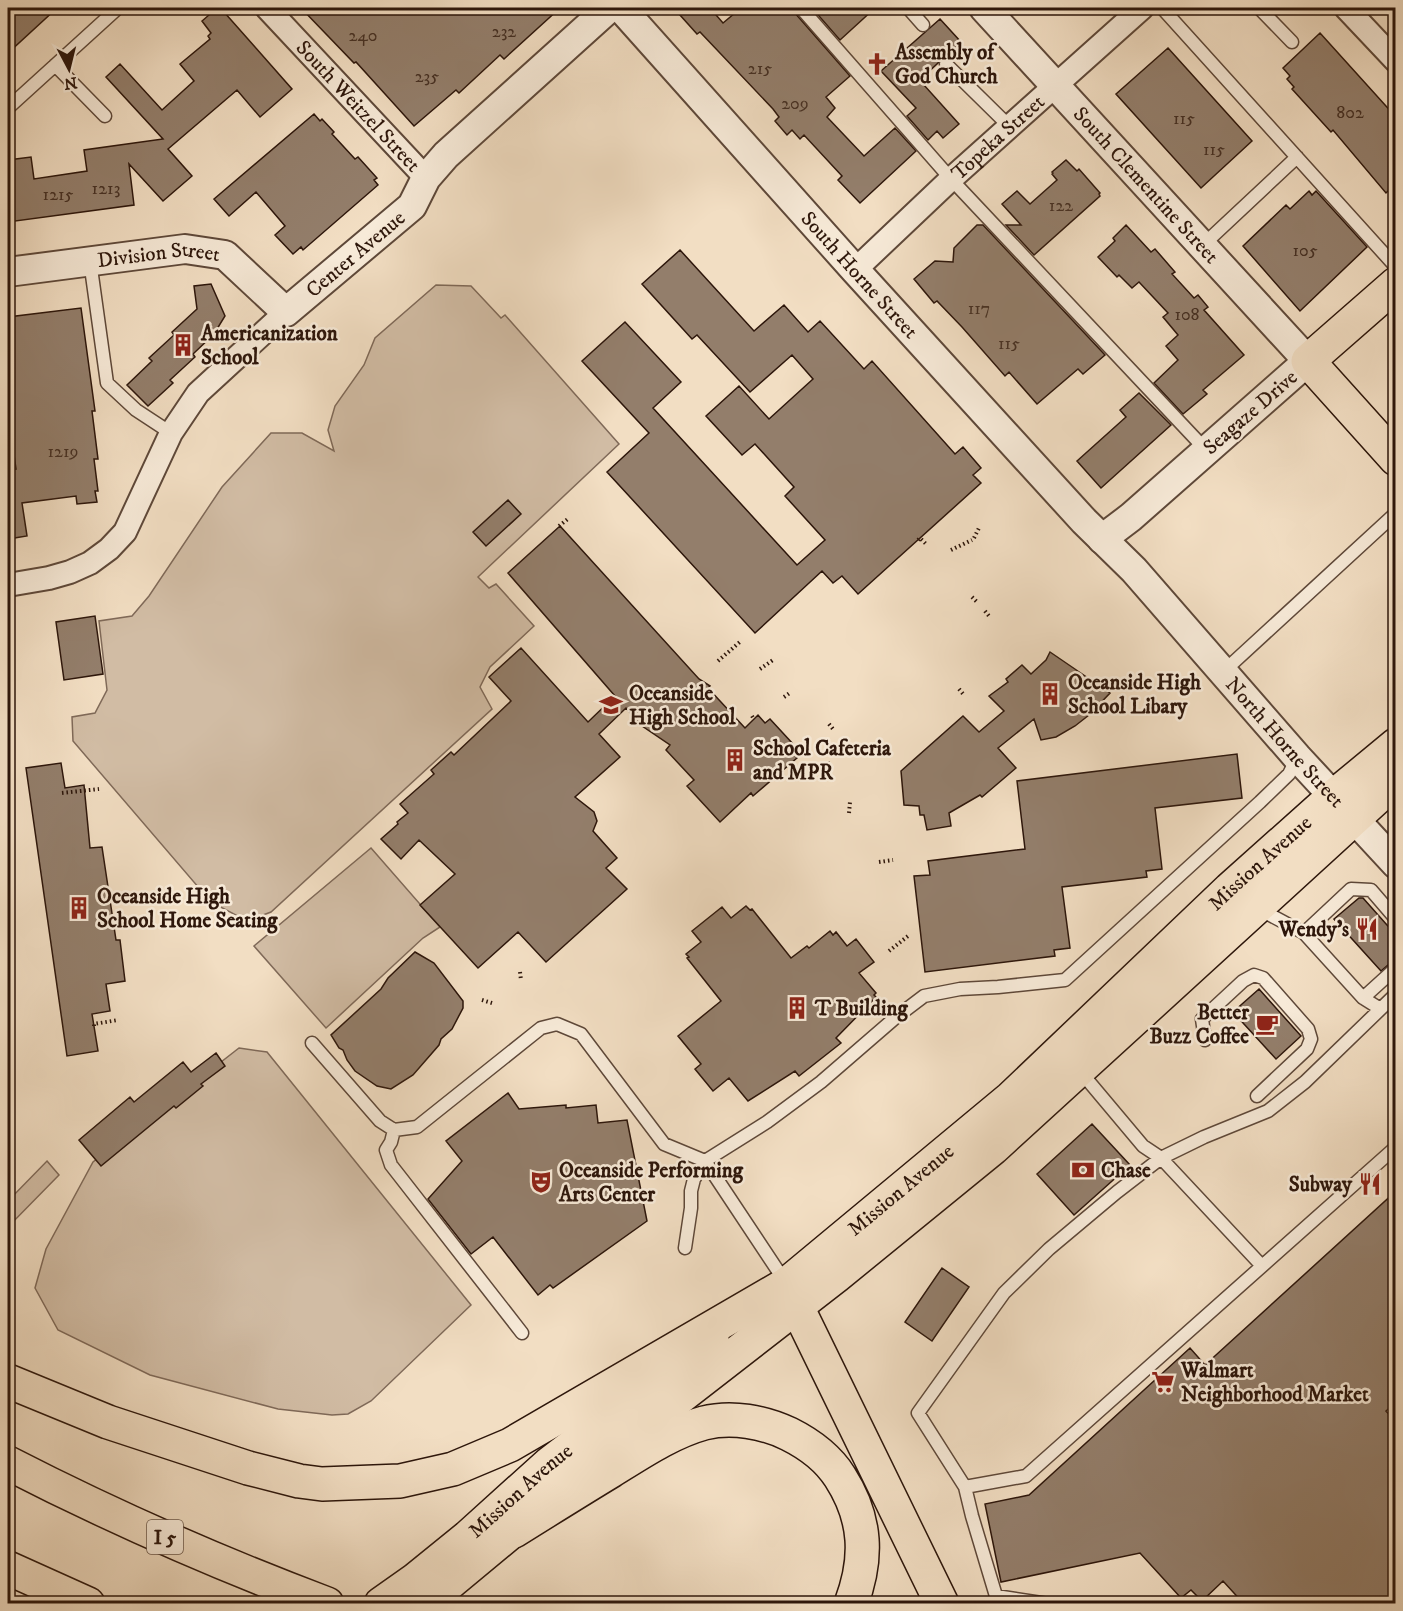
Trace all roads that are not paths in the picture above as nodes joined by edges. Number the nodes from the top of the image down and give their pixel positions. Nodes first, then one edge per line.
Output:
1 (118, 8) edge
2 (267, 8) edge
3 (609, 8) edge
4 (621, 8) edge
5 (801, 8) edge
6 (908, 8) edge
7 (984, 8) edge
8 (1142, 8) edge
9 (1162, 8) edge
10 (1259, 8) edge
11 (1346, 8) edge
12 (923, 25) dead end
13 (1292, 42) dead end
14 (1395, 61) edge
15 (946, 64) dead end
16 (55, 65) junction
17 (1055, 86) junction
18 (8, 108) edge
19 (105, 116) dead end
20 (1010, 127) junction
21 (1297, 157) junction
22 (426, 178) junction
23 (951, 179) junction
24 (1202, 246) junction
25 (90, 261) junction
26 (1395, 267) edge
27 (855, 270) junction
28 (8, 272) edge
29 (1395, 284) edge
30 (286, 312) junction
31 (1317, 372) junction
32 (171, 433) junction
33 (1206, 450) junction
34 (1395, 459) edge
35 (1395, 513) edge
36 (1102, 539) junction
37 (8, 585) edge
38 (1223, 672) junction
39 (1395, 745) edge
40 (1297, 757) junction
41 (1395, 780) edge
42 (1343, 807) junction
43 (1395, 864) edge
44 (1256, 908) junction
45 (1395, 919) edge
46 (1304, 933) junction
47 (1395, 968) edge
48 (1147, 970) junction
49 (1395, 994) edge
50 (1363, 998) junction
51 (1379, 1008) junction
52 (1205, 1040) dead end
53 (312, 1043) dead end
54 (1080, 1071) junction
55 (1257, 1096) dead end
56 (394, 1130) junction
57 (1395, 1147) edge
58 (1161, 1158) junction
59 (705, 1161) junction
60 (685, 1248) dead end
61 (1262, 1266) junction
62 (792, 1295) junction
63 (522, 1334) dead end
64 (8, 1381) edge
65 (8, 1463) edge
66 (965, 1487) junction
67 (514, 1531) junction
68 (8, 1568) edge
69 (427, 1591) edge
70 (88, 1604) edge
71 (327, 1604) edge
72 (381, 1604) edge
73 (851, 1604) edge
74 (942, 1604) edge
75 (1048, 1604) edge

1 - 16 lane
2 - 22 street, South Weitzel Street
3 - 22 street, Center Avenue
4 - 27 street, South Horne Street
5 - 23 lane
6 - 12 lane
7 - 17 street, South Clementine Street
8 - 17 street, Topeka Street
9 - 21 lane
10 - 13 lane
11 - 14 street
15 - 20 lane
16 - 18 lane
16 - 19 lane
17 - 20 street, Topeka Street
17 - 24 street, South Clementine Street
20 - 23 street, Topeka Street
21 - 24 lane
21 - 26 lane
22 - 30 street, Center Avenue
23 - 27 street, Topeka Street
23 - 33 lane
24 - 31 street, South Clementine Street
25 - 28 street, Division Street
25 - 30 street, Division Street
25 - 32 lane
27 - 36 street, South Horne Street
29 - 31 main road
30 - 32 street, Center Avenue
31 - 33 street, Seagaze Drive
31 - 34 main road
32 - 37 street, Center Avenue
33 - 36 street, Seagaze Drive
35 - 38 lane
36 - 38 street, North Horne Street
38 - 40 street, North Horne Street
39 - 42 main road, Mission Avenue
40 - 42 street, North Horne Street
40 - 59 lane
41 - 42 main road, Mission Avenue
42 - 43 street, North Horne Street
42 - 44 main road, Mission Avenue
42 - 48 main road, Mission Avenue
44 - 46 lane
44 - 54 main road, Mission Avenue
45 - 46 lane
46 - 50 lane
47 - 50 lane
48 - 54 main road
48 - 62 main road, Mission Avenue
49 - 51 lane
50 - 51 lane
51 - 58 lane
52 - 55 lane
53 - 56 lane
54 - 58 lane
54 - 62 main road, Mission Avenue
56 - 59 lane
56 - 63 lane
57 - 61 lane
58 - 61 lane
58 - 66 lane
59 - 60 lane
59 - 62 lane
61 - 66 lane
62 - 64 main road
62 - 67 main road, Mission Avenue
62 - 69 main road, Mission Avenue
62 - 74 main road
65 - 71 main road, I 5
66 - 75 lane
67 - 69 main road, Mission Avenue
67 - 73 main road
68 - 70 main road
69 - 72 main road, Mission Avenue

